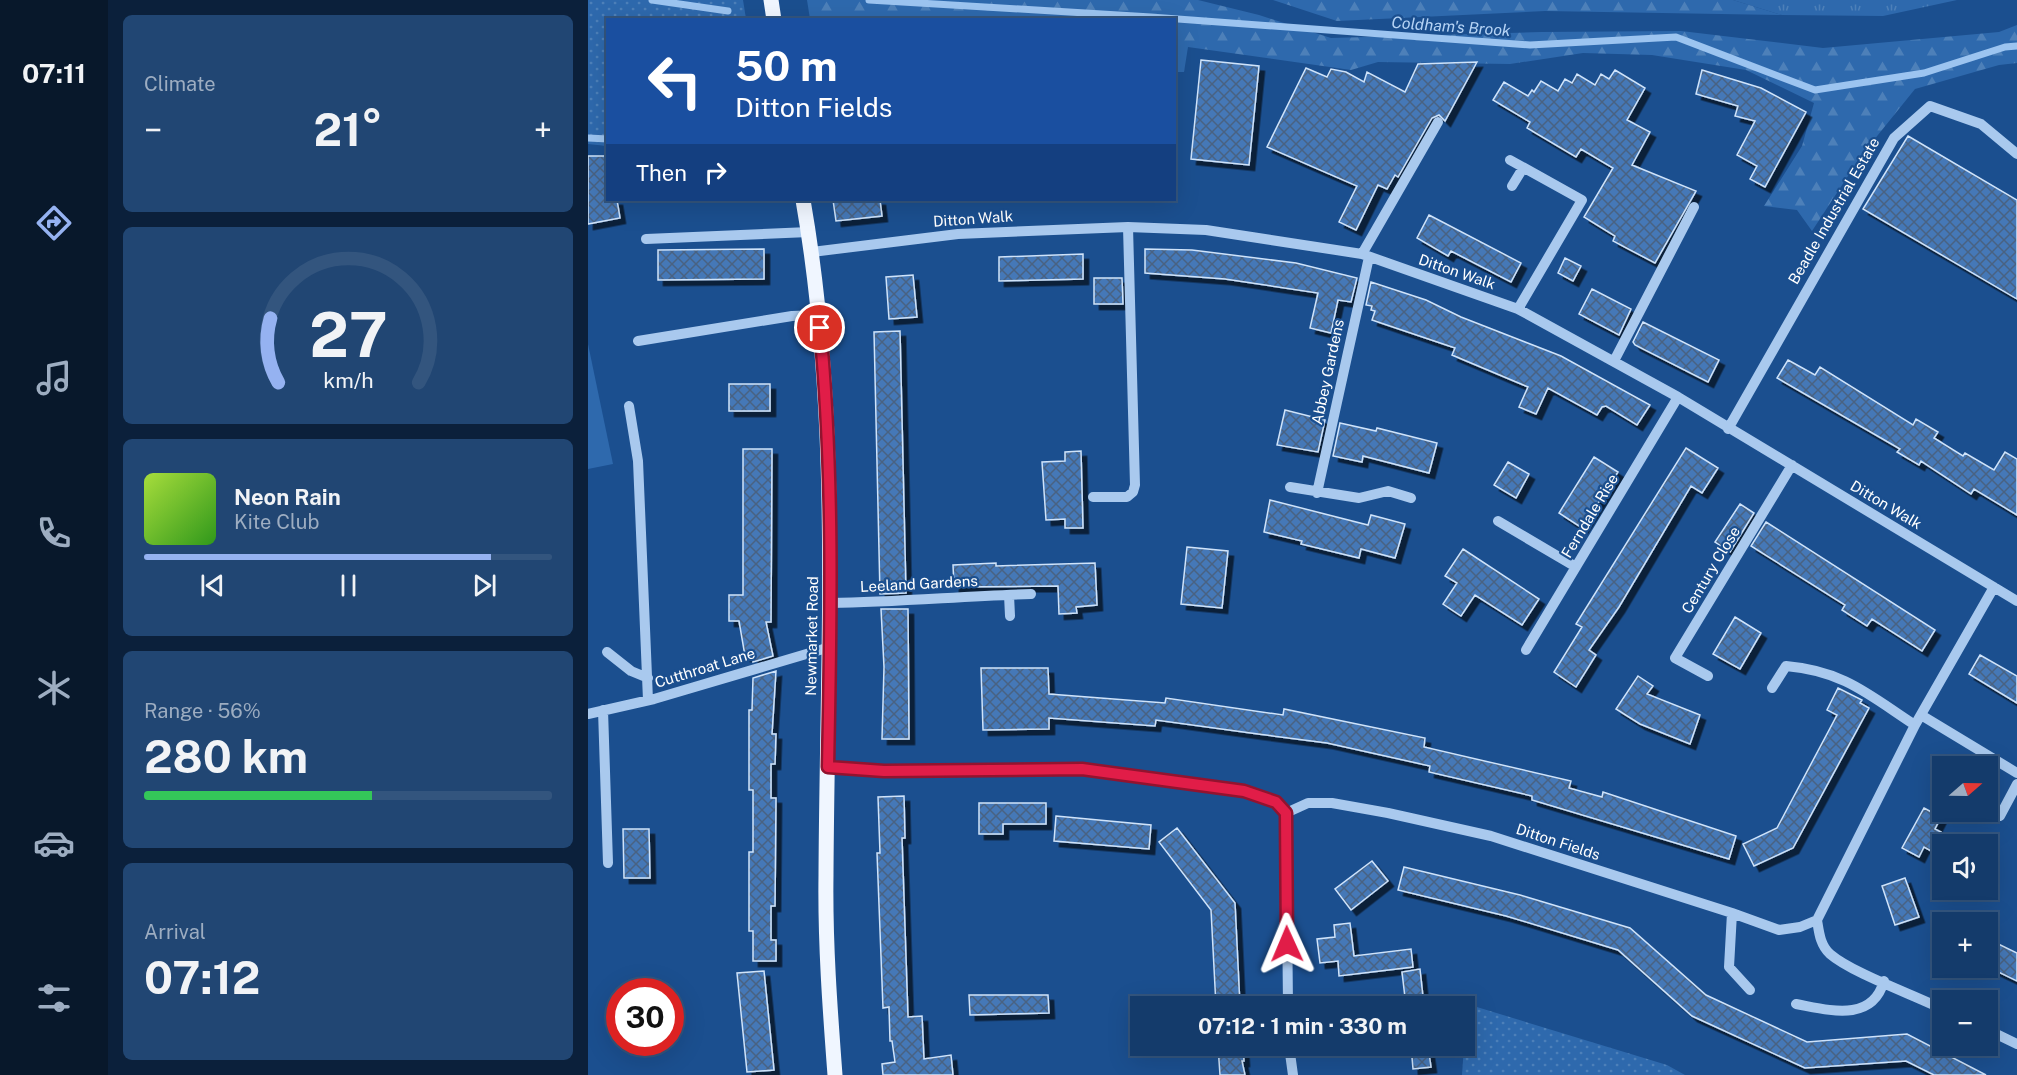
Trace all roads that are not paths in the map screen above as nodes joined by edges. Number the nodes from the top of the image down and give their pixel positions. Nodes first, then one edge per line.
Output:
1 (771, 0) edge
2 (774, 18) edge
3 (1438, 122) dead end
4 (2017, 154) edge
5 (1510, 160) dead end
6 (1523, 168) junction
7 (1512, 186) dead end
8 (803, 201) edge
9 (1694, 207) dead end
10 (1128, 227) junction
11 (809, 232) junction
12 (646, 239) dead end
13 (812, 252) junction
14 (1365, 255) junction
15 (1518, 309) junction
16 (819, 315) junction
17 (638, 341) dead end
18 (1614, 361) junction
19 (1678, 397) junction
20 (629, 406) dead end
21 (1728, 429) junction
22 (1792, 465) junction
23 (1290, 487) dead end
24 (1317, 494) junction
25 (1093, 497) dead end
26 (1411, 498) dead end
27 (1497, 520) dead end
28 (1576, 567) junction
29 (1994, 588) junction
30 (1031, 594) dead end
31 (1009, 595) junction
32 (2017, 601) edge
33 (831, 603) junction
34 (1010, 616) dead end
35 (830, 646) junction
36 (1526, 650) dead end
37 (607, 651) dead end
38 (1708, 676) dead end
39 (648, 678) junction
40 (1772, 688) dead end
41 (648, 700) junction
42 (603, 710) junction
43 (588, 714) edge
44 (1921, 715) junction
45 (1915, 726) junction
46 (828, 767) junction
47 (2017, 773) edge
48 (2017, 784) edge
49 (1286, 813) junction
50 (2000, 816) dead end
51 (608, 863) dead end
52 (1732, 913) junction
53 (1817, 920) junction
54 (1884, 981) junction
55 (1750, 990) dead end
56 (1288, 996) edge
57 (1796, 1004) dead end
58 (1932, 1004) edge
59 (1998, 1035) edge
60 (2017, 1044) edge
61 (1290, 1056) edge
62 (835, 1075) edge
63 (1293, 1075) edge

1 - 2 main road
3 - 14 street, Abbey Gardens
4 - 21 street, Beadle Industrial Estate
5 - 6 street
6 - 7 street
6 - 15 street
8 - 11 main road, Newmarket Road
9 - 18 street
10 - 13 street, Ditton Walk
10 - 14 street, Ditton Walk
10 - 25 street
11 - 12 street
11 - 13 main road, Newmarket Road
13 - 16 main road, Newmarket Road
14 - 15 street, Ditton Walk
14 - 24 street, Abbey Gardens
15 - 18 street, Ditton Walk
16 - 17 street
16 - 33 main road, Newmarket Road
18 - 19 street, Ditton Walk
19 - 21 street, Ditton Walk
19 - 28 street, Ferndale Rise
20 - 39 street
21 - 22 street, Ditton Walk
22 - 29 street, Ditton Walk
22 - 38 street, Century Close
23 - 24 street
24 - 26 street
27 - 28 street
28 - 36 street, Ferndale Rise
29 - 32 street, Ditton Walk
29 - 44 street
30 - 31 street, Leeland Gardens
31 - 33 street, Leeland Gardens
31 - 34 street
33 - 35 main road, Newmarket Road
35 - 41 street, Cutthroat Lane
35 - 46 main road, Newmarket Road
37 - 39 street
39 - 41 street
40 - 45 street
41 - 42 street, Cutthroat Lane
42 - 43 street, Cutthroat Lane
42 - 51 street
44 - 45 street
44 - 47 street
45 - 53 street
46 - 49 street
46 - 62 main road, Newmarket Road
48 - 50 street
49 - 52 street, Ditton Fields
49 - 56 street
52 - 53 street, Ditton Fields
52 - 55 street
53 - 54 street
54 - 57 street
54 - 58 street
59 - 60 street
61 - 63 street

